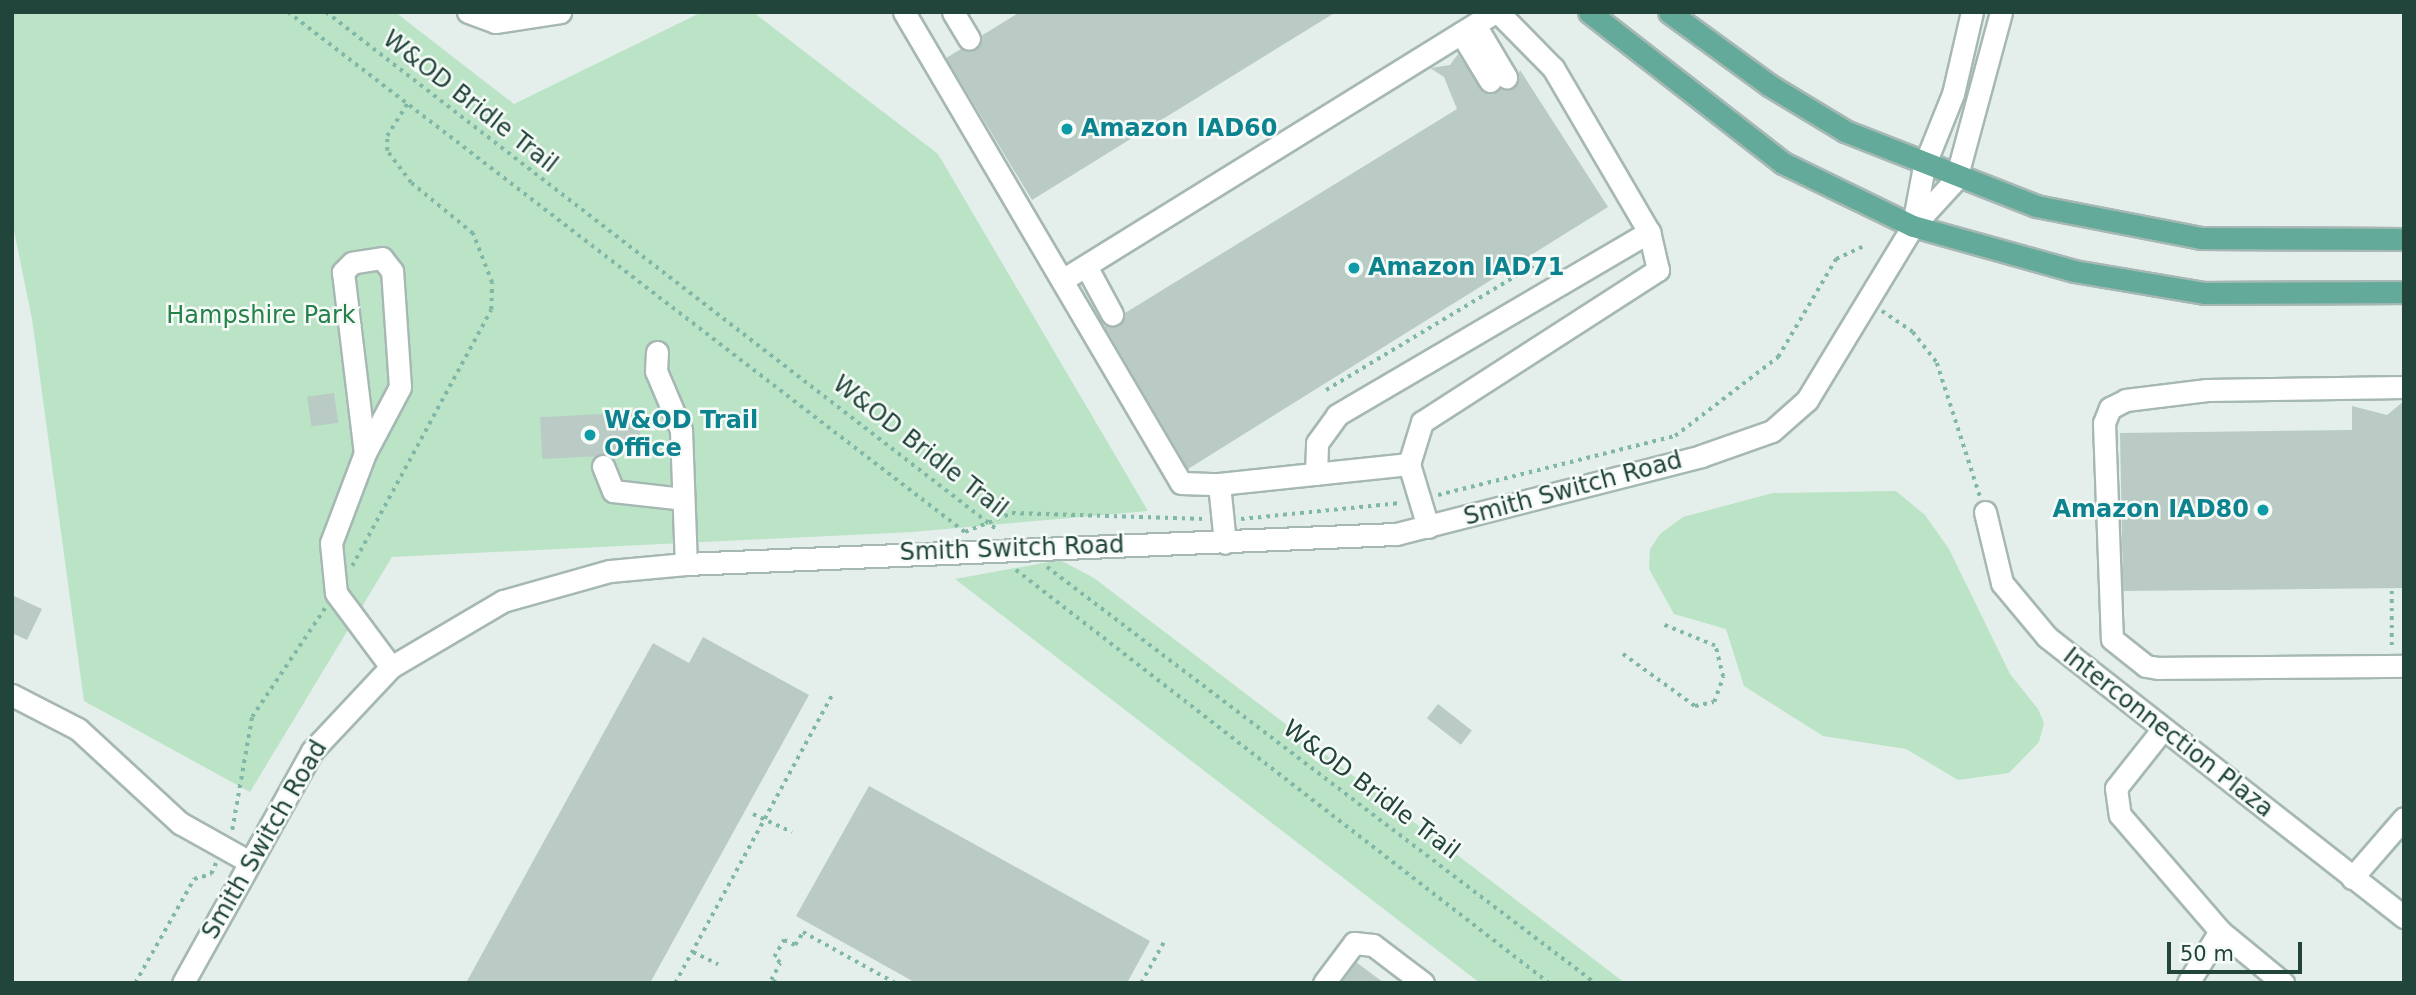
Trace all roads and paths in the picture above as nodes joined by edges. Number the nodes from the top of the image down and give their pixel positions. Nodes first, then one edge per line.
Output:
1 (288, 12) edge
2 (326, 12) edge
3 (468, 12) edge
4 (560, 12) edge
5 (904, 12) edge
6 (953, 12) edge
7 (1497, 12) edge
8 (1589, 12) edge
9 (1669, 12) edge
10 (1972, 12) edge
11 (2001, 12) edge
12 (1468, 29) junction
13 (969, 39) dead end
14 (1498, 79) dead end
15 (1924, 166) junction
16 (1956, 179) junction
17 (1913, 226) junction
18 (1649, 232) junction
19 (2404, 239) edge
20 (1862, 247) dead end
21 (1542, 260) dead end
22 (1086, 266) junction
23 (1064, 279) junction
24 (2404, 292) edge
25 (1868, 303) junction
26 (1112, 314) dead end
27 (657, 352) dead end
28 (2404, 387) edge
29 (1326, 390) dead end
30 (365, 453) junction
31 (1409, 464) junction
32 (603, 466) dead end
33 (1316, 474) junction
34 (1219, 484) junction
35 (683, 499) junction
36 (1417, 500) junction
37 (1985, 512) joint
38 (1223, 520) junction
39 (988, 523) junction
40 (1428, 527) junction
41 (965, 531) junction
42 (1225, 542) junction
43 (1021, 547) junction
44 (986, 548) junction
45 (685, 564) junction
46 (1661, 624) dead end
47 (1623, 654) dead end
48 (2404, 666) edge
49 (391, 667) junction
50 (833, 693) dead end
51 (12, 695) edge
52 (2162, 730) junction
53 (753, 814) dead end
54 (2404, 818) edge
55 (765, 819) junction
56 (792, 832) dead end
57 (248, 861) junction
58 (2352, 878) junction
59 (2404, 917) edge
60 (2220, 931) junction
61 (1165, 940) dead end
62 (692, 952) junction
63 (718, 964) dead end
64 (183, 983) edge
65 (675, 983) edge
66 (776, 983) edge
67 (895, 983) edge
68 (1142, 983) edge
69 (1324, 983) edge
70 (1423, 983) edge
71 (1549, 983) edge
72 (1595, 983) edge
73 (2188, 983) edge
74 (2283, 983) edge

1 - 41 path
2 - 39 path, W&OD Bridle Trail
3 - 4 street
5 - 23 street
6 - 13 street
7 - 12 street
7 - 18 street
8 - 17 main road
9 - 15 main road
10 - 15 street, Smith Switch Road
11 - 16 street
12 - 14 street
12 - 22 street
15 - 16 main road
15 - 17 street, Smith Switch Road
16 - 17 street, Smith Switch Road
16 - 19 main road
17 - 24 main road
17 - 25 street, Smith Switch Road
18 - 31 street
18 - 33 street
20 - 36 path
21 - 29 path
22 - 23 street
22 - 26 street
23 - 34 street
25 - 37 path
25 - 40 street, Smith Switch Road
27 - 35 street
28 - 48 street
30 - 30 street
30 - 49 street
31 - 33 street
31 - 36 street
32 - 35 street
33 - 34 street
34 - 38 street
35 - 45 street
36 - 38 path
36 - 40 street
37 - 52 street, Interconnection Plaza
38 - 39 path
38 - 42 street
39 - 41 path
39 - 43 path, W&OD Bridle Trail
40 - 42 street, Smith Switch Road
41 - 44 path
42 - 43 street, Smith Switch Road
43 - 44 street, Smith Switch Road
43 - 72 path, W&OD Bridle Trail
44 - 45 street, Smith Switch Road
44 - 71 path
45 - 49 street, Smith Switch Road
46 - 47 path
49 - 57 street, Smith Switch Road
50 - 55 path
51 - 57 street
52 - 58 street, Interconnection Plaza
52 - 60 street
53 - 55 path
54 - 58 street
55 - 56 path
55 - 62 path
57 - 64 street, Smith Switch Road
58 - 59 street, Interconnection Plaza
60 - 73 street
60 - 74 street
61 - 68 path
62 - 63 path
62 - 65 path
66 - 67 path
69 - 70 street

